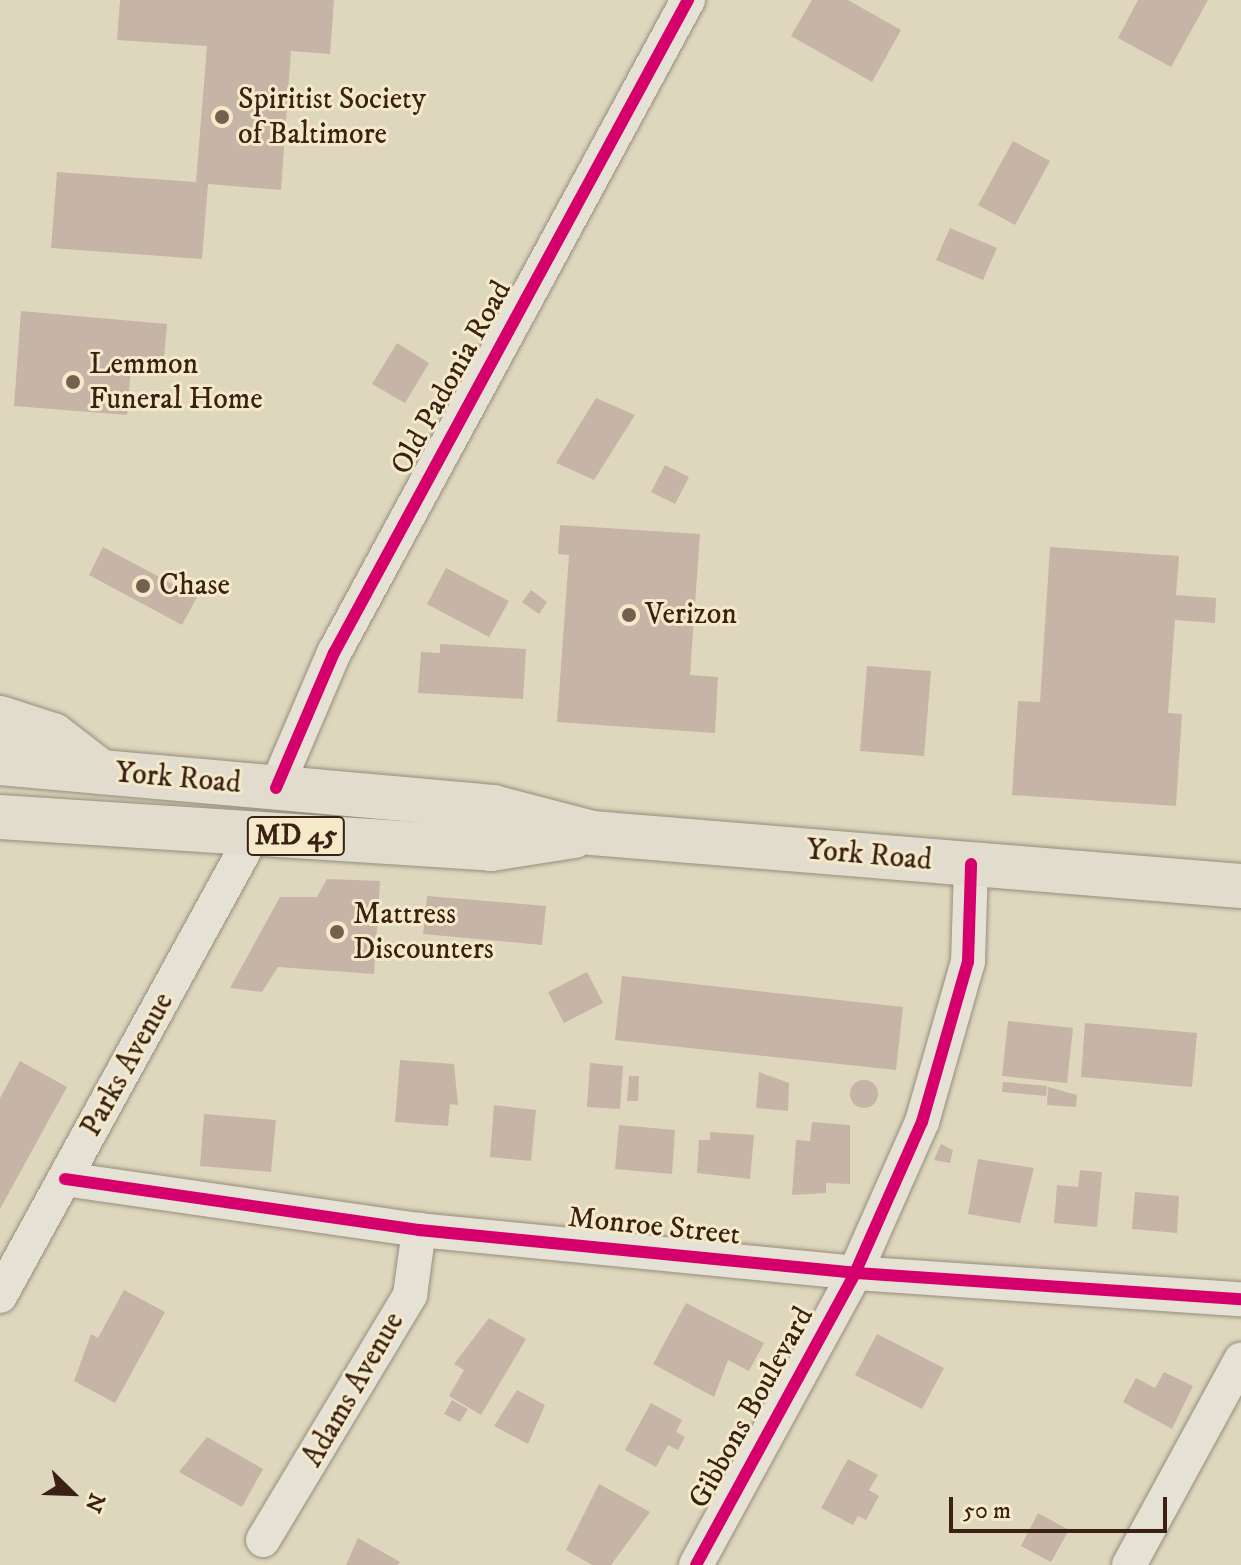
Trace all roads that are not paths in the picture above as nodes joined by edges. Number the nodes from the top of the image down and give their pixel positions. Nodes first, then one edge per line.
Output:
1 (688, 0) edge
2 (0, 718) edge
3 (0, 763) edge
4 (101, 772) junction
5 (276, 788) junction
6 (12, 822) edge
7 (254, 833) junction
8 (592, 833) junction
9 (971, 864) junction
10 (1241, 886) edge
11 (65, 1179) junction
12 (419, 1230) junction
13 (855, 1273) junction
14 (0, 1296) edge
15 (1241, 1299) edge
16 (1241, 1360) edge
17 (263, 1540) dead end
18 (696, 1565) edge
19 (1129, 1565) edge

1 - 5 street, Old Padonia Road
2 - 4 main road
3 - 4 main road, York Road / MD 45
4 - 5 main road, York Road / MD 45
5 - 8 main road, York Road / MD 45
6 - 7 main road, York Road / MD 45
7 - 8 main road, York Road / MD 45
7 - 11 street, Parks Avenue
8 - 9 main road, York Road / MD 45
9 - 10 main road, York Road / MD 45
9 - 13 street, Gibbons Boulevard
11 - 12 street, Monroe Street
11 - 14 street, Parks Avenue
12 - 13 street, Monroe Street
12 - 17 street, Adams Avenue
13 - 15 street, Monroe Street
13 - 18 street, Gibbons Boulevard
16 - 19 street

